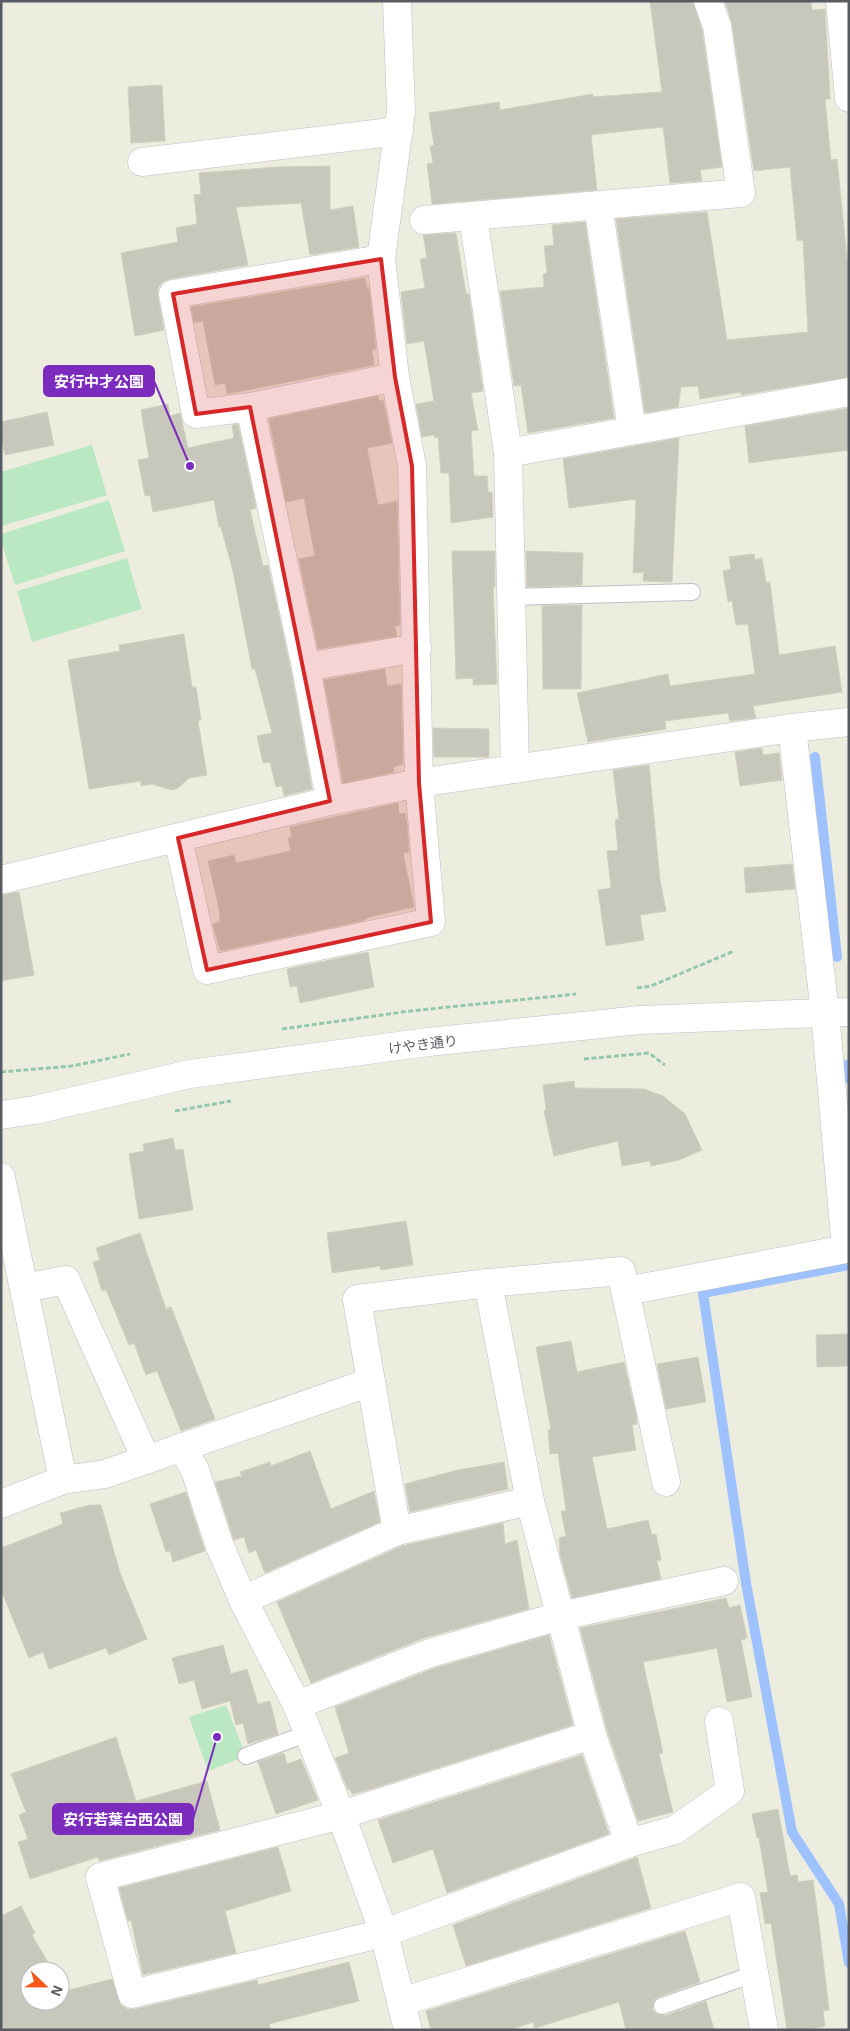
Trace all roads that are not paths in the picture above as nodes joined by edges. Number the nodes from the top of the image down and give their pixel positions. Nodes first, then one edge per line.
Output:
1 (397, 1) edge
2 (708, 1) edge
3 (840, 1) edge
4 (846, 36) edge
5 (849, 98) edge
6 (399, 131) junction
7 (142, 162) dead end
8 (598, 205) junction
9 (474, 216) junction
10 (424, 220) dead end
11 (381, 259) junction
12 (394, 377) junction
13 (849, 392) edge
14 (250, 407) junction
15 (632, 430) junction
16 (508, 453) junction
17 (692, 592) dead end
18 (510, 597) junction
19 (417, 648) junction
20 (306, 667) junction
21 (849, 722) edge
22 (792, 728) junction
23 (516, 770) junction
24 (419, 782) junction
25 (330, 801) junction
26 (178, 838) junction
27 (1, 880) edge
28 (837, 1012) edge
29 (1, 1115) edge
30 (1, 1177) edge
31 (488, 1283) junction
32 (24, 1288) junction
33 (626, 1291) junction
34 (371, 1382) junction
35 (182, 1447) junction
36 (146, 1459) junction
37 (63, 1480) junction
38 (666, 1482) dead end
39 (530, 1501) junction
40 (1, 1504) edge
41 (397, 1531) junction
42 (724, 1581) dead end
43 (243, 1600) junction
44 (560, 1616) junction
45 (297, 1705) junction
46 (719, 1721) dead end
47 (309, 1733) junction
48 (592, 1735) junction
49 (246, 1756) dead end
50 (342, 1815) junction
51 (629, 1843) junction
52 (384, 1934) junction
53 (754, 1974) junction
54 (401, 2002) junction
55 (662, 2006) dead end
56 (408, 2030) edge
57 (764, 2030) edge

1 - 6 street
2 - 8 street
3 - 4 street
4 - 5 street
6 - 7 street
6 - 11 street
8 - 9 street
8 - 15 street
9 - 10 street
9 - 16 street
11 - 12 street
11 - 14 street
12 - 14 street
12 - 19 street
13 - 15 street
14 - 20 street
15 - 16 street
16 - 18 street
17 - 18 lane
18 - 23 street
19 - 20 street
19 - 24 street
20 - 25 street
21 - 22 street
22 - 23 street
22 - 28 street
23 - 24 street
24 - 25 street
24 - 26 street
25 - 26 street
26 - 27 street
28 - 29 street, けやき通り
28 - 33 street
30 - 32 street
31 - 33 street
31 - 34 street
31 - 39 street
32 - 36 street
32 - 37 street
33 - 38 street
34 - 35 street
34 - 41 street
35 - 36 street
35 - 43 street
36 - 37 street
37 - 40 street
39 - 41 street
39 - 44 street
41 - 43 street
42 - 44 street
43 - 45 street
44 - 45 street
44 - 48 street
45 - 47 street
46 - 51 street
47 - 49 lane
47 - 50 street
48 - 50 street
48 - 51 street
50 - 52 street
50 - 52 street
51 - 52 street
52 - 54 street
53 - 54 street
53 - 55 lane
53 - 57 street
54 - 56 street

